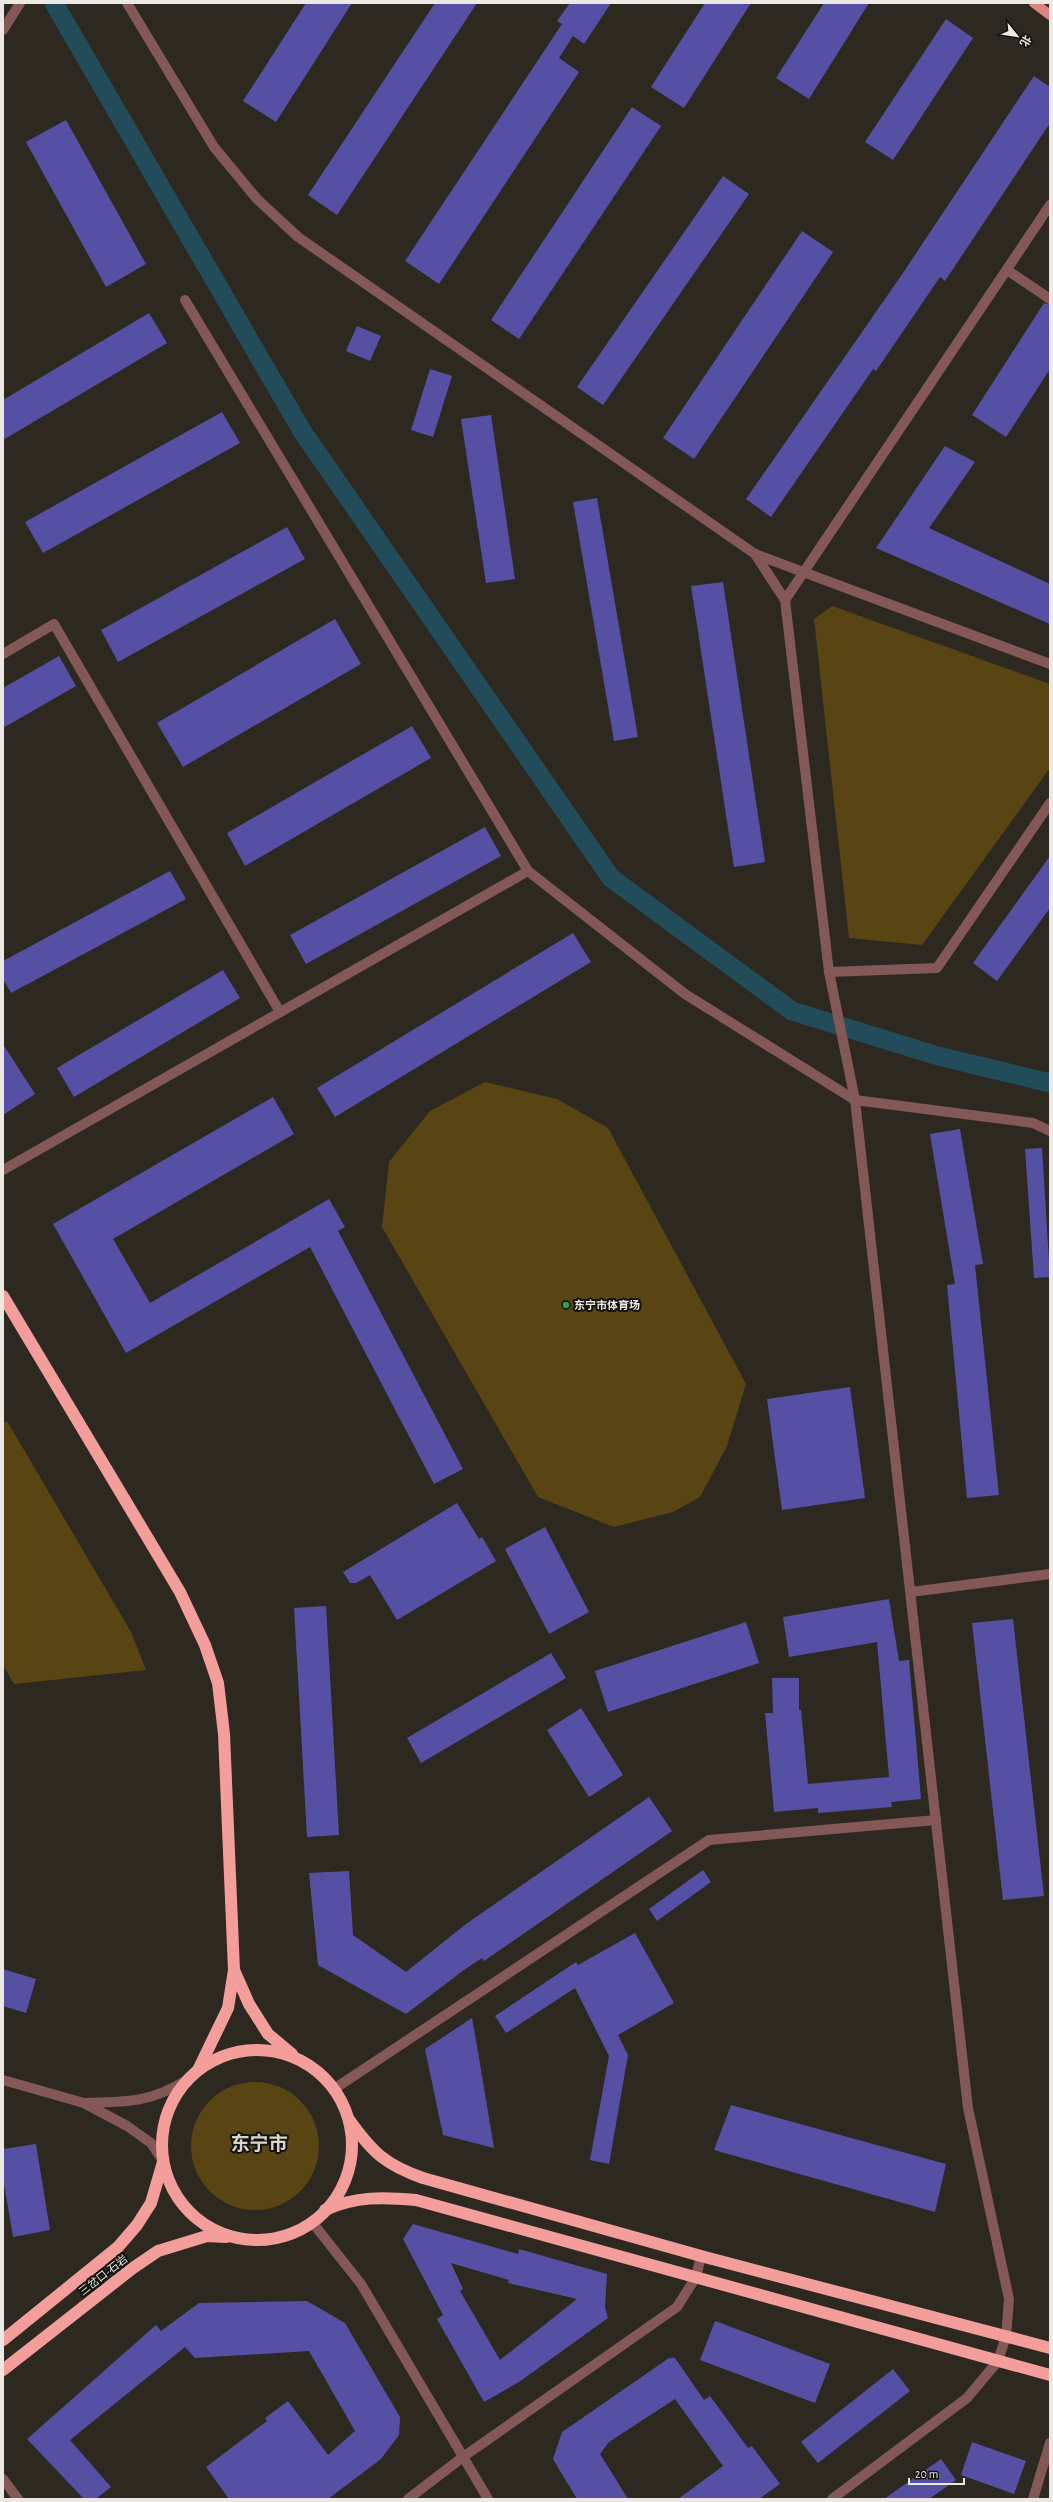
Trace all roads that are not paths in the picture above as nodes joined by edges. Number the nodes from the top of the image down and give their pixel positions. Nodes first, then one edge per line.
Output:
1 (20, 3) edge
2 (127, 3) edge
3 (1034, 3) edge
4 (1050, 15) edge
5 (3, 30) edge
6 (1050, 205) edge
7 (1007, 270) junction
8 (1050, 299) edge
9 (185, 300) dead end
10 (755, 554) junction
11 (804, 573) junction
12 (785, 600) junction
13 (3, 654) edge
14 (1050, 664) edge
15 (1050, 803) edge
16 (528, 871) junction
17 (830, 976) junction
18 (280, 1012) junction
19 (855, 1100) junction
20 (1050, 1131) edge
21 (3, 1170) edge
22 (3, 1296) edge
23 (1050, 1574) edge
24 (911, 1592) junction
25 (936, 1820) junction
26 (234, 1970) junction
27 (295, 2056) junction
28 (197, 2073) junction
29 (3, 2080) edge
30 (187, 2080) junction
31 (334, 2089) junction
32 (84, 2103) junction
33 (350, 2122) junction
34 (163, 2161) junction
35 (325, 2210) junction
36 (312, 2222) junction
37 (234, 2237) junction
38 (701, 2256) junction
39 (696, 2277) junction
40 (1006, 2336) junction
41 (3, 2340) edge
42 (1050, 2348) edge
43 (998, 2361) junction
44 (3, 2370) edge
45 (1050, 2375) edge
46 (1050, 2443) edge
47 (463, 2457) junction
48 (3, 2478) edge
49 (18, 2499) edge
50 (408, 2499) edge
51 (488, 2499) edge
52 (832, 2499) edge
53 (1033, 2499) edge

1 - 5 street
2 - 10 street
3 - 4 main road
6 - 7 street
7 - 8 street
7 - 11 street
9 - 16 street
10 - 11 street
10 - 12 street
11 - 12 street
11 - 14 street
12 - 17 street
13 - 18 street
15 - 17 street
16 - 18 street
16 - 19 street
17 - 19 street
18 - 21 street
19 - 20 street
19 - 24 street
22 - 26 highway
23 - 24 street
24 - 25 street
25 - 31 street
25 - 40 street
26 - 27 highway
26 - 28 highway
27 - 28 highway
27 - 31 highway
28 - 30 highway
29 - 32 street
30 - 32 street
30 - 34 highway
31 - 33 highway
32 - 34 street
33 - 35 highway
33 - 38 highway
34 - 37 highway
34 - 41 highway, 三岔口-石岩
35 - 36 highway, 三岔口-石岩
35 - 39 highway
36 - 37 highway, 三岔口-石岩
36 - 47 street
37 - 44 highway, 三岔口-石岩
38 - 39 street
38 - 40 highway
39 - 43 highway
39 - 47 street
40 - 42 highway
40 - 43 street
43 - 45 highway
43 - 52 street
46 - 53 street
47 - 50 street
47 - 51 street
48 - 49 street

